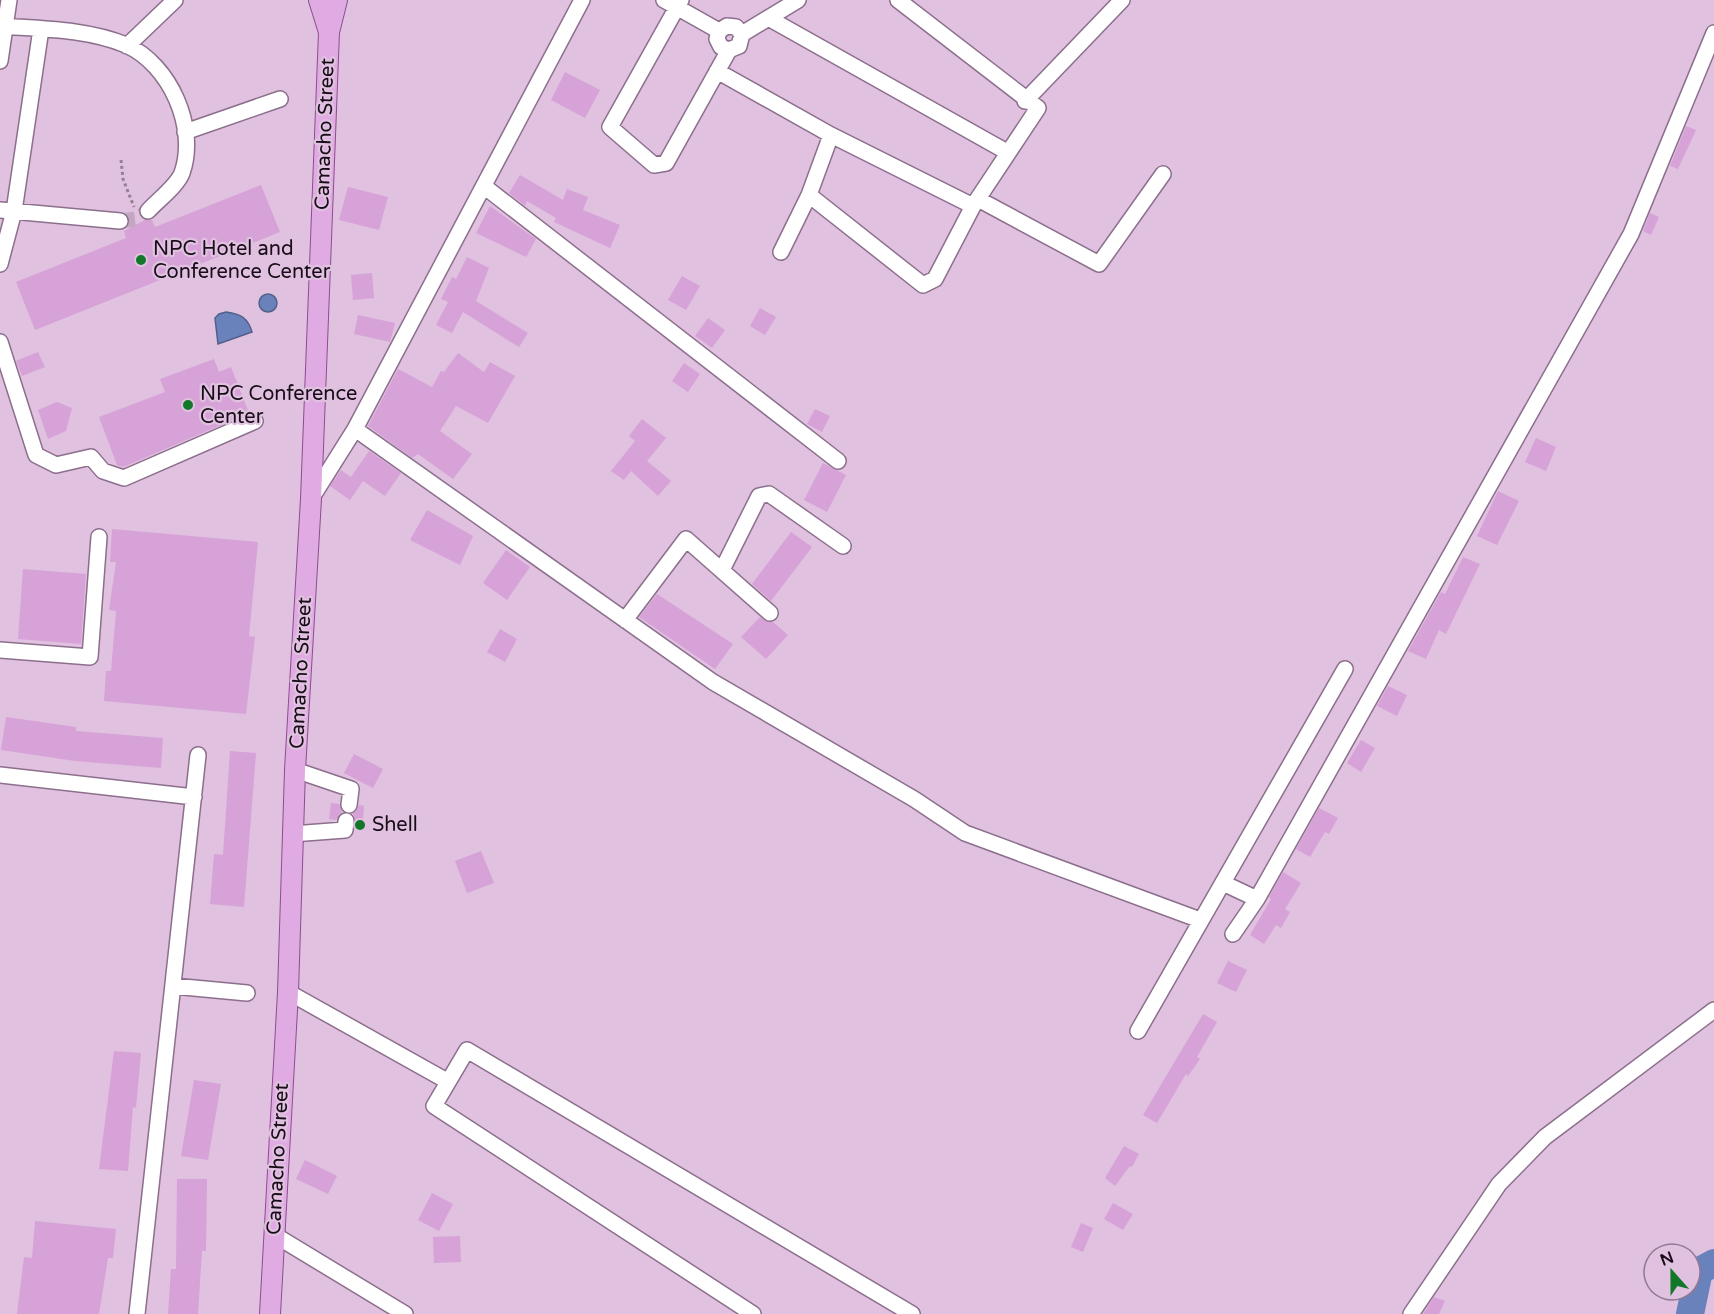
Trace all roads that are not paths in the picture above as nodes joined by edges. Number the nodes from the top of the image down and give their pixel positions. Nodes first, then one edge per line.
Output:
1 (9, 0) edge
2 (175, 0) edge
3 (319, 0) edge
4 (337, 0) edge
5 (582, 0) edge
6 (798, 0) edge
7 (898, 0) edge
8 (1122, 0) edge
9 (674, 2) edge
10 (770, 19) junction
11 (2, 26) edge
12 (41, 29) junction
13 (719, 31) junction
14 (330, 32) junction
15 (1714, 33) edge
16 (742, 34) junction
17 (127, 46) junction
18 (729, 50) junction
19 (0, 61) edge
20 (717, 71) junction
21 (280, 99) dead end
22 (1025, 101) junction
23 (184, 132) junction
24 (831, 135) junction
25 (1007, 152) junction
26 (1163, 174) dead end
27 (485, 187) junction
28 (809, 195) junction
29 (976, 203) junction
30 (141, 209) tunnel mouth
31 (7, 211) edge
32 (120, 220) tunnel mouth
33 (781, 252) dead end
34 (0, 264) edge
35 (0, 342) edge
36 (255, 422) dead end
37 (355, 429) junction
38 (838, 460) dead end
39 (311, 499) junction
40 (99, 537) dead end
41 (843, 546) dead end
42 (722, 570) junction
43 (770, 612) dead end
44 (625, 620) junction
45 (0, 650) edge
46 (1345, 669) dead end
47 (198, 755) dead end
48 (295, 770) junction
49 (0, 775) edge
50 (194, 797) junction
51 (349, 805) dead end
52 (346, 821) dead end
53 (292, 834) junction
54 (1223, 883) junction
55 (1257, 899) junction
56 (1200, 920) junction
57 (1233, 934) dead end
58 (173, 986) junction
59 (288, 992) junction
60 (247, 993) dead end
61 (1714, 1010) edge
62 (1138, 1031) dead end
63 (447, 1081) junction
64 (273, 1234) junction
65 (136, 1314) edge
66 (270, 1314) edge
67 (405, 1314) edge
68 (753, 1314) edge
69 (912, 1314) edge
70 (1411, 1314) edge

1 - 11 street
2 - 17 street
3 - 14 main road, Camacho Street
4 - 14 main road, Camacho Street
5 - 27 street
6 - 10 street
7 - 22 street
8 - 22 street
9 - 13 street
9 - 20 street
10 - 16 street
10 - 25 street
11 - 12 street
11 - 19 street
12 - 17 street
12 - 31 street
13 - 16 street
13 - 18 street
14 - 39 main road, Camacho Street
15 - 55 street
16 - 18 street
17 - 23 street
18 - 20 street
20 - 24 street
21 - 23 street
22 - 25 street
23 - 30 street
24 - 28 street
24 - 29 street
25 - 29 street
26 - 29 street
27 - 37 street
27 - 38 street
28 - 29 street
28 - 33 street
31 - 32 street
31 - 34 street
35 - 36 street
37 - 39 street
37 - 44 street
39 - 48 main road, Camacho Street
40 - 45 street
41 - 42 street
42 - 43 street
42 - 44 street
44 - 56 street
46 - 54 street
47 - 50 street
48 - 51 street
48 - 53 main road, Camacho Street
49 - 50 street
50 - 58 street
52 - 53 street
53 - 59 main road, Camacho Street
54 - 55 street
54 - 56 street
55 - 57 street
56 - 62 street
58 - 60 street
58 - 65 street
59 - 63 street
59 - 64 main road, Camacho Street
61 - 70 street
63 - 68 street
63 - 69 street
64 - 66 main road, Camacho Street
64 - 67 street

